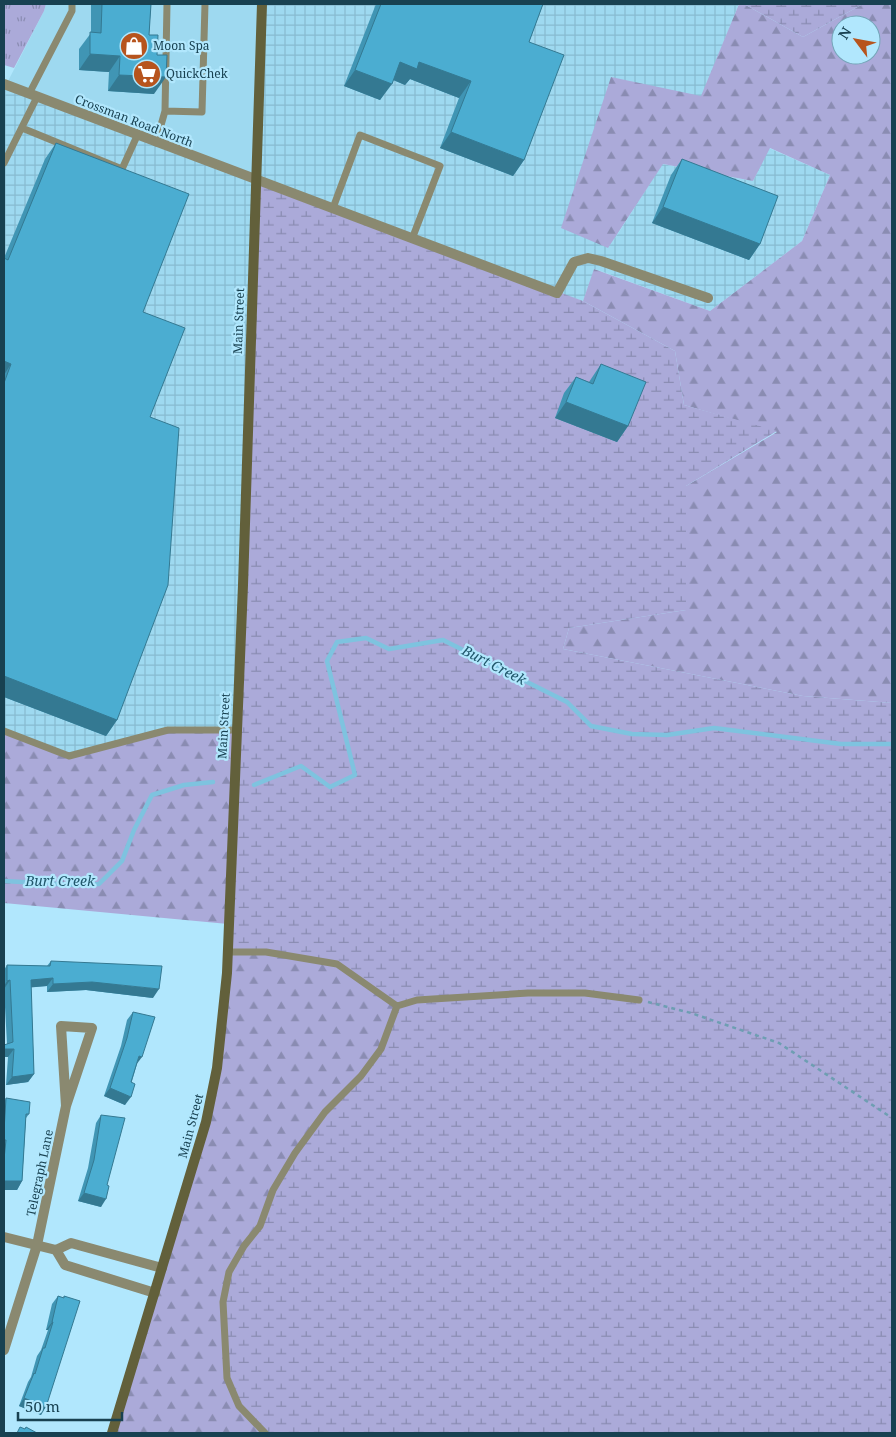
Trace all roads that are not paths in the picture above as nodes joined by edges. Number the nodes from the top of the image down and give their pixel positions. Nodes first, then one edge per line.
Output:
1 (72, 4) edge
2 (167, 4) edge
3 (205, 4) edge
4 (262, 4) edge
5 (4, 84) edge
6 (33, 96) junction
7 (165, 111) junction
8 (22, 128) junction
9 (137, 136) junction
10 (156, 143) junction
11 (4, 163) edge
12 (256, 180) junction
13 (333, 208) junction
14 (412, 238) junction
15 (708, 298) dead end
16 (236, 730) junction
17 (4, 731) edge
18 (227, 952) junction
19 (639, 1000) road end
20 (397, 1006) junction
21 (66, 1106) junction
22 (4, 1237) edge
23 (37, 1245) junction
24 (56, 1250) junction
25 (162, 1268) junction
26 (155, 1293) junction
27 (4, 1350) edge
28 (112, 1433) edge
29 (265, 1433) edge

1 - 6 lane
2 - 7 lane
3 - 7 lane
4 - 12 main road, Main Street
5 - 6 street, Crossman Road North
6 - 8 lane
6 - 9 street, Crossman Road North
7 - 10 lane
8 - 9 lane
8 - 11 lane
9 - 10 street, Crossman Road North
10 - 12 street, Crossman Road North
12 - 13 street, Crossman Road North
12 - 16 main road, Main Street
13 - 14 street, Crossman Road North
13 - 14 lane
14 - 15 street, Crossman Road North
16 - 17 lane
16 - 18 main road, Main Street
18 - 20 lane
18 - 25 main road, Main Street
19 - 20 lane
20 - 29 lane
21 - 21 street, Telegraph Lane
21 - 23 street, Telegraph Lane
22 - 23 street
23 - 24 street
23 - 27 street, Telegraph Lane
24 - 25 street
24 - 26 street
25 - 26 main road, Main Street
26 - 28 main road, Main Street

